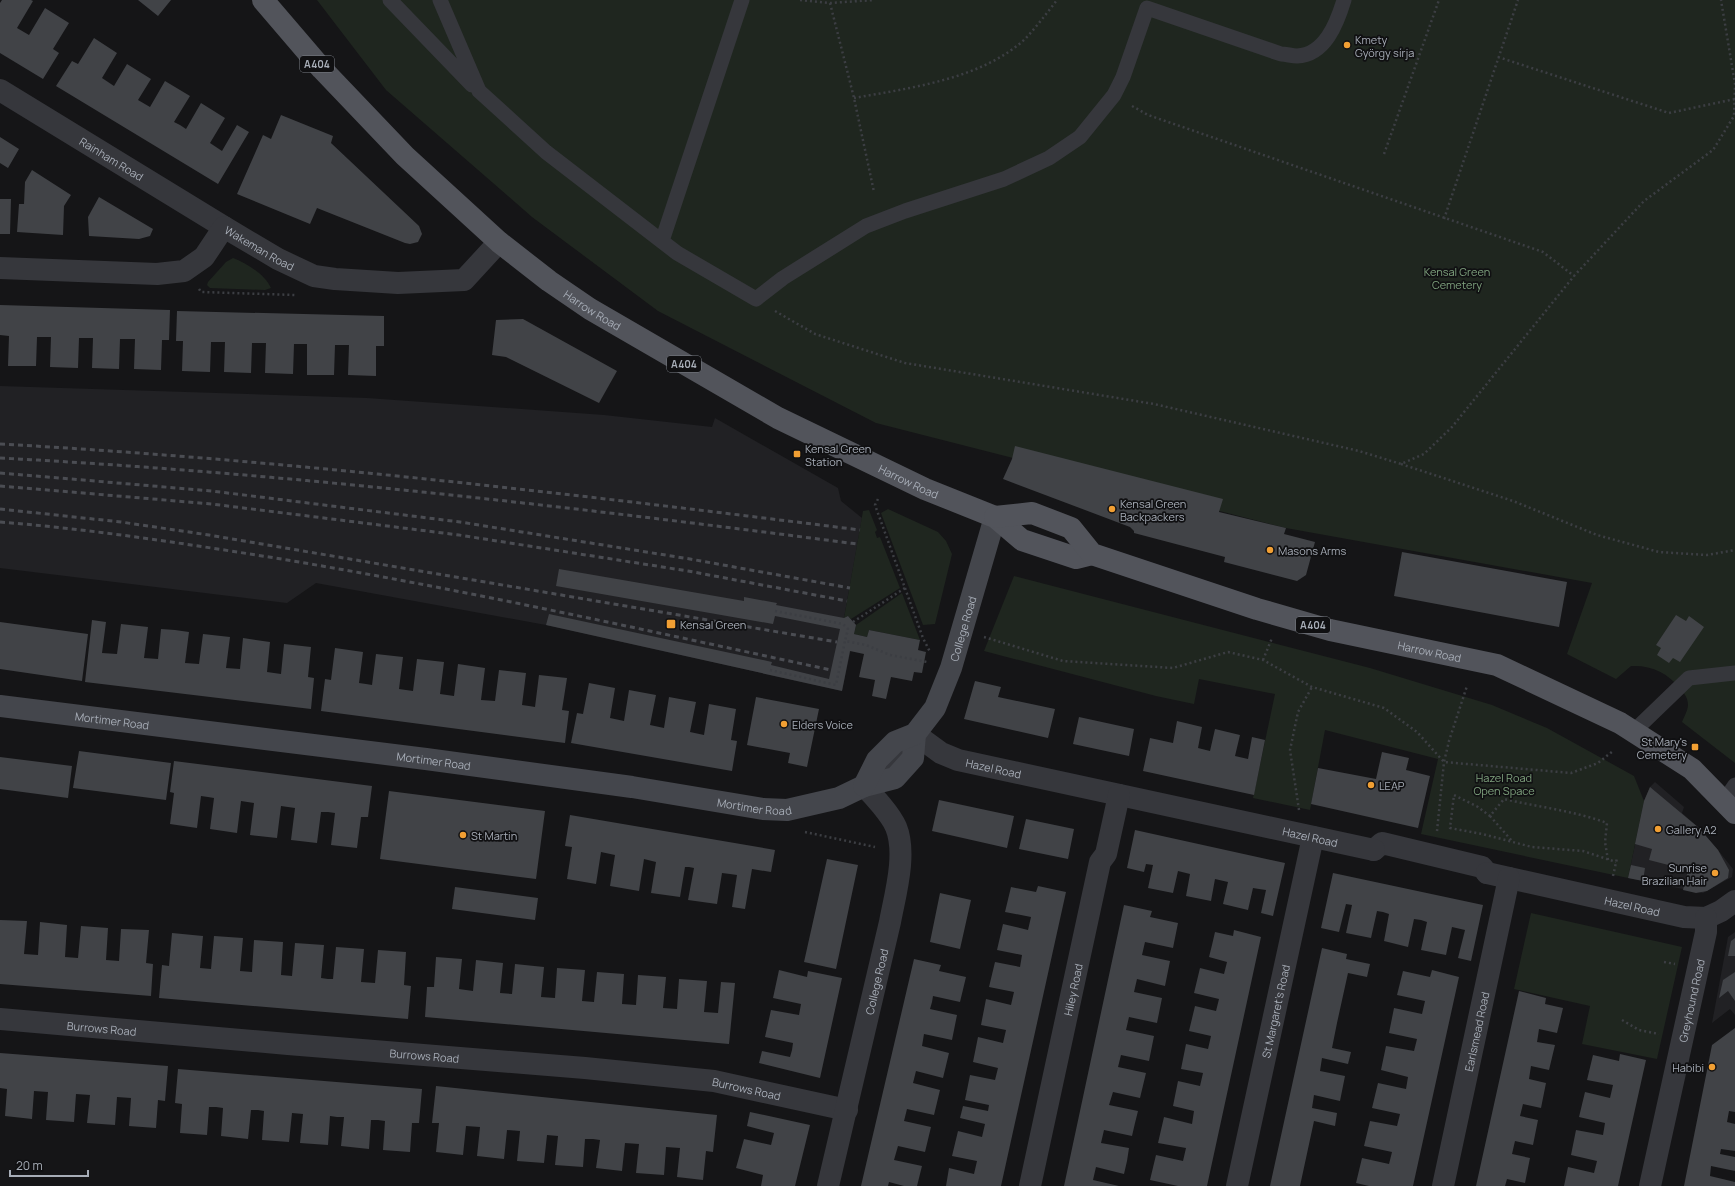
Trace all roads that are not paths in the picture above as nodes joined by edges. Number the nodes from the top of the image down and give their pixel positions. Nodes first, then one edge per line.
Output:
1 (263, 0) edge
2 (390, 0) edge
3 (440, 0) edge
4 (742, 0) edge
5 (1344, 0) edge
6 (0, 90) edge
7 (479, 91) junction
8 (224, 227) junction
9 (662, 241) junction
10 (499, 242) junction
11 (0, 268) edge
12 (995, 517) junction
13 (1092, 554) junction
14 (1735, 673) edge
15 (0, 706) edge
16 (1633, 732) junction
17 (915, 734) junction
18 (864, 786) junction
19 (1119, 795) junction
20 (1731, 800) edge
21 (1313, 837) junction
22 (1509, 878) junction
23 (1735, 901) edge
24 (1706, 918) junction
25 (0, 1019) edge
26 (847, 1110) junction
27 (828, 1186) edge
28 (1030, 1186) edge
29 (1237, 1186) edge
30 (1443, 1186) edge
31 (1650, 1186) edge

1 - 10 main road, Harrow Road / A404
2 - 7 lane
3 - 7 lane
4 - 9 lane
5 - 9 lane
6 - 8 street, Rainham Road
7 - 9 lane
8 - 10 street, Wakeman Road
8 - 11 street, Wakeman Road
10 - 12 main road, Harrow Road / A404
12 - 13 main road, Harrow Road / A404
12 - 13 main road, Harrow Road / A404
12 - 17 main road, College Road
13 - 16 main road, Harrow Road / A404
14 - 16 lane
15 - 18 main road, Mortimer Road
16 - 20 main road, Harrow Road / A404
17 - 18 main road
17 - 19 street, Hazel Road
18 - 26 street, College Road
19 - 21 street, Hazel Road
19 - 28 street, Hiley Road
21 - 22 street, Hazel Road
21 - 29 street, St Margaret's Road
22 - 24 street, Hazel Road
22 - 30 street, Earlsmead Road
23 - 24 street
24 - 31 street, Greyhound Road
25 - 26 street, Burrows Road
26 - 27 street, College Road

